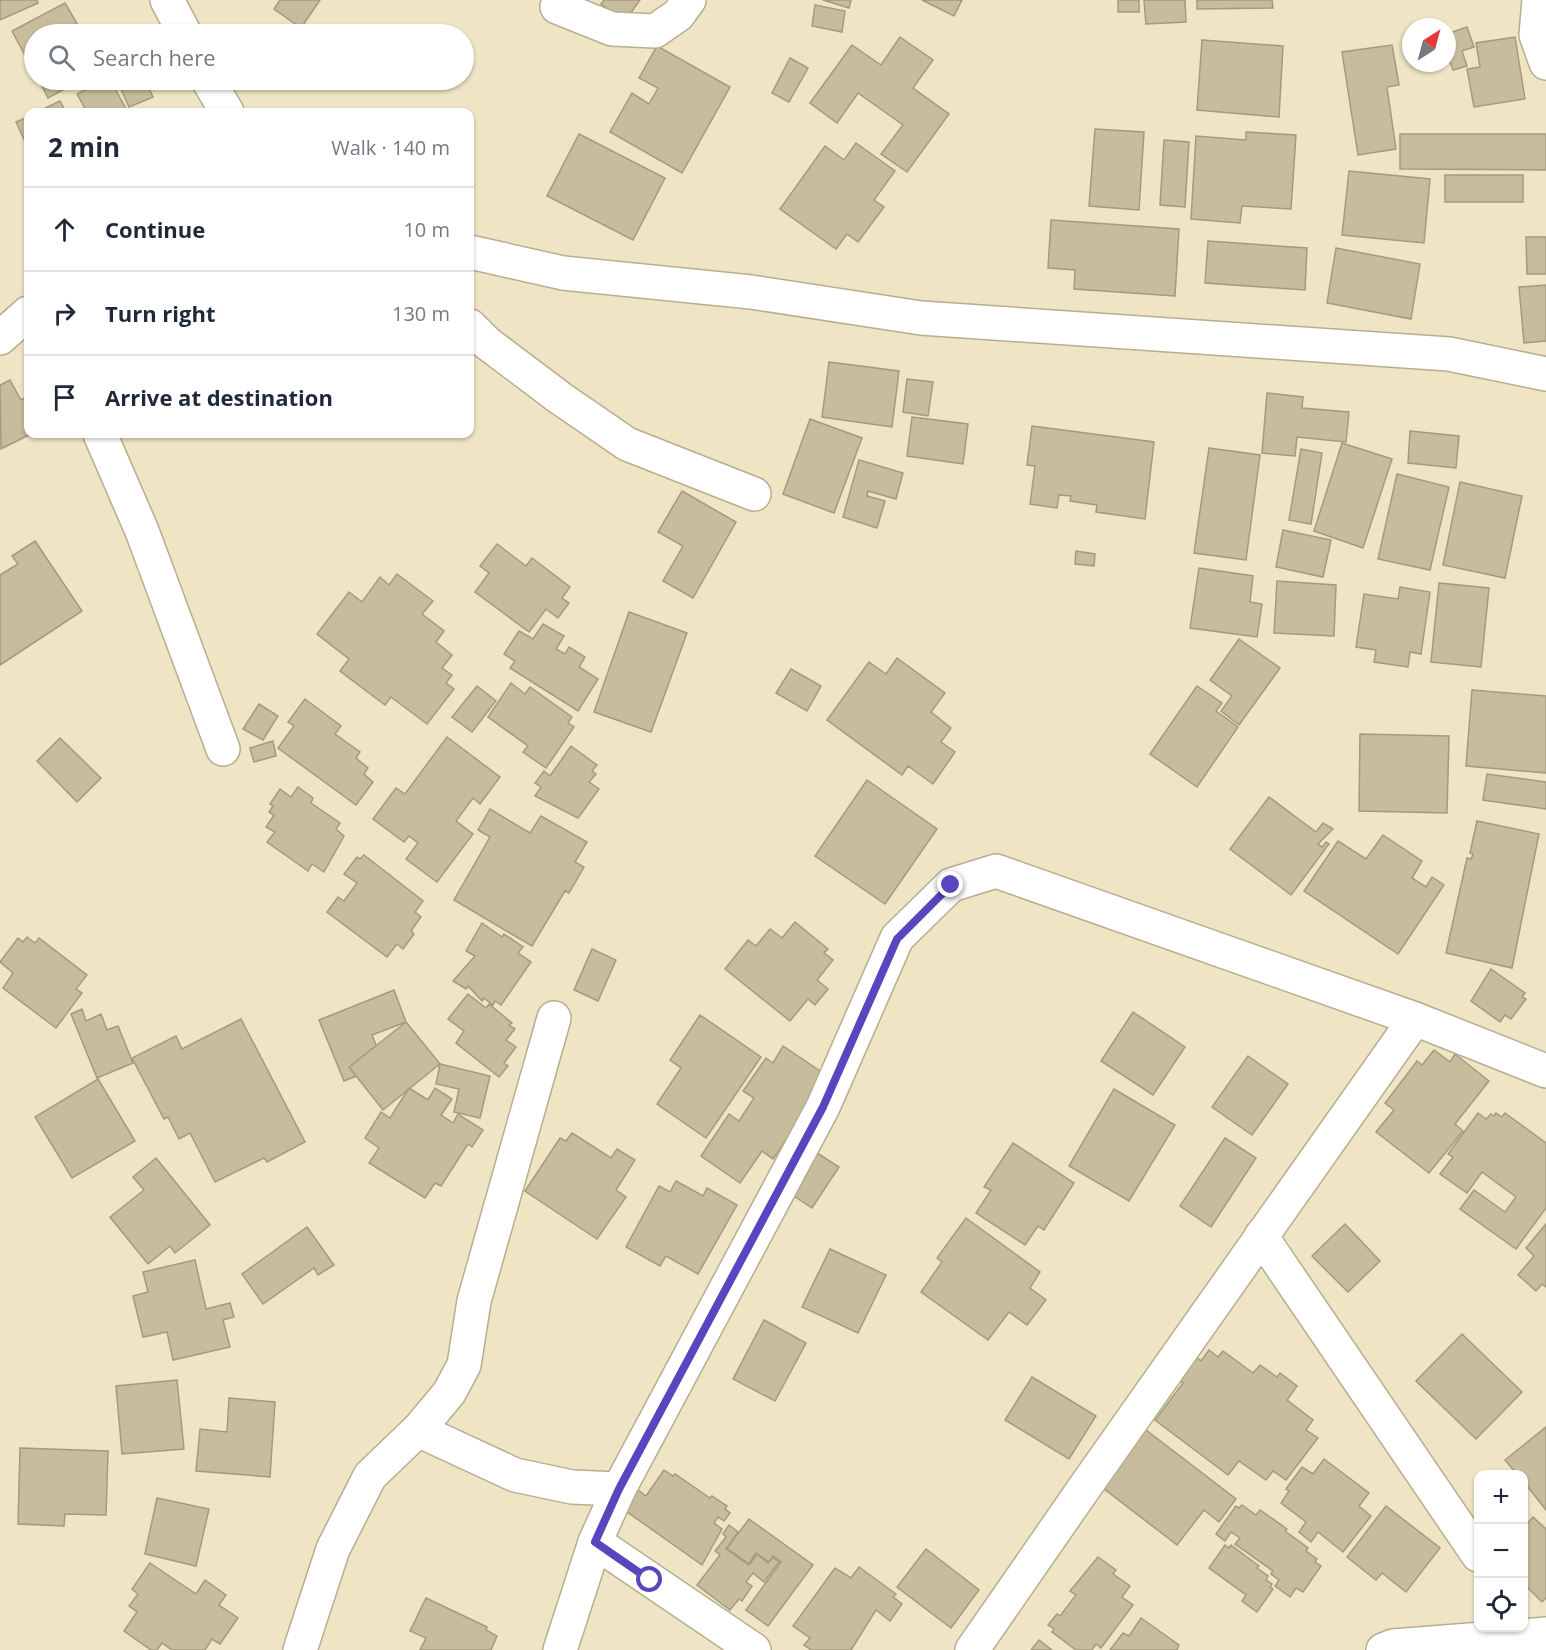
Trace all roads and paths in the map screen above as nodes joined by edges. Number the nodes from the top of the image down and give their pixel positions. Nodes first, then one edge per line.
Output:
1 (167, 0) edge
2 (689, 0) edge
3 (1539, 0) edge
4 (557, 7) dead end
5 (180, 24) edge
6 (1546, 63) edge
7 (214, 90) edge
8 (225, 108) edge
9 (474, 253) edge
10 (474, 330) edge
11 (1546, 374) edge
12 (102, 438) edge
13 (754, 494) dead end
14 (223, 749) dead end
15 (554, 1018) dead end
16 (1415, 1019) junction
17 (1546, 1071) edge
18 (1261, 1236) junction
19 (418, 1430) junction
20 (619, 1489) junction
21 (595, 1542) junction
22 (1474, 1548) edge
23 (1529, 1637) edge
24 (300, 1650) edge
25 (560, 1650) edge
26 (754, 1650) edge
27 (972, 1650) edge
28 (1383, 1650) edge

1 - 5 street
2 - 4 street
3 - 6 street
7 - 8 street
9 - 11 street
10 - 13 street
12 - 14 street
15 - 19 street
16 - 17 street
16 - 18 street
16 - 20 street
18 - 22 street
18 - 27 street
19 - 20 street
19 - 24 street
20 - 21 street
21 - 25 street
21 - 26 street
23 - 28 street

